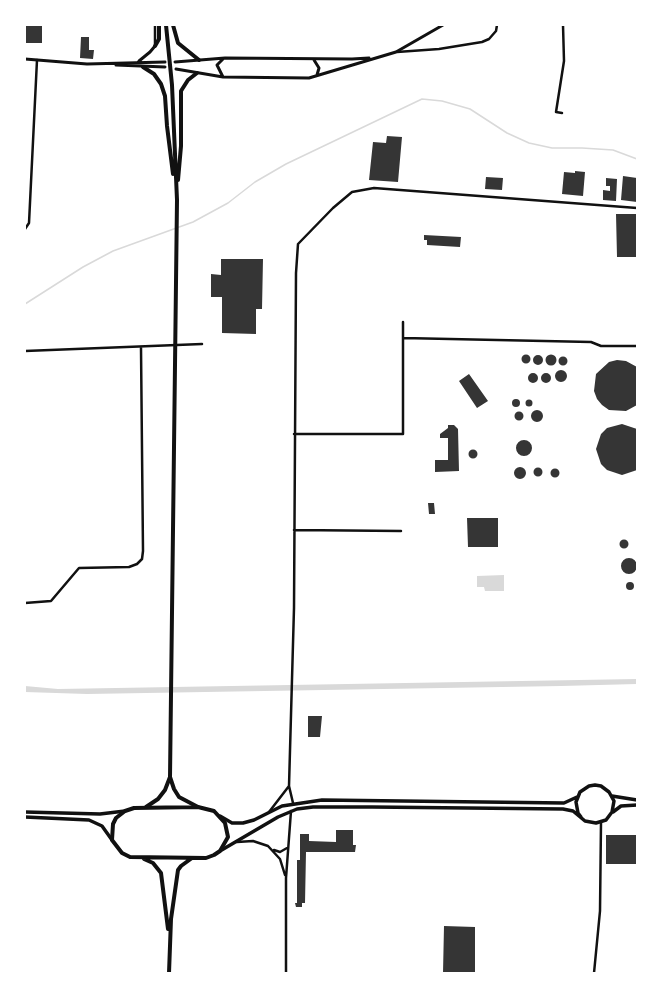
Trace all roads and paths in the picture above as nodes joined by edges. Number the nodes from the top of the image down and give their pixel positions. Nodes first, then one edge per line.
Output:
1 (155, 25) edge
2 (159, 25) edge
3 (166, 25) edge
4 (173, 25) edge
5 (439, 25) edge
6 (443, 25) edge
7 (497, 25) edge
8 (563, 25) edge
9 (436, 29) junction
10 (155, 46) junction
11 (396, 52) junction
12 (225, 58) junction
13 (375, 58) junction
14 (25, 59) edge
15 (313, 59) junction
16 (37, 60) junction
17 (199, 60) junction
18 (138, 61) junction
19 (165, 62) dead end
20 (175, 62) dead end
21 (104, 64) junction
22 (143, 66) junction
23 (165, 68) dead end
24 (176, 69) dead end
25 (197, 73) junction
26 (317, 75) junction
27 (223, 77) junction
28 (562, 113) dead end
29 (176, 199) junction
30 (637, 208) edge
31 (25, 229) edge
32 (403, 322) dead end
33 (403, 338) junction
34 (202, 344) dead end
35 (637, 346) edge
36 (141, 348) junction
37 (25, 351) edge
38 (294, 434) junction
39 (294, 530) junction
40 (401, 531) dead end
41 (25, 603) edge
42 (170, 777) junction
43 (290, 786) junction
44 (612, 796) junction
45 (577, 797) junction
46 (637, 800) edge
47 (293, 803) junction
48 (637, 805) edge
49 (146, 808) junction
50 (198, 808) junction
51 (125, 811) junction
52 (291, 811) junction
53 (25, 812) edge
54 (268, 812) junction
55 (612, 812) junction
56 (220, 816) junction
57 (25, 817) edge
58 (581, 817) junction
59 (601, 822) junction
60 (112, 840) junction
61 (232, 843) junction
62 (287, 848) junction
63 (271, 849) junction
64 (220, 851) junction
65 (140, 858) junction
66 (193, 858) junction
67 (286, 878) junction
68 (169, 939) junction
69 (169, 973) edge
70 (286, 973) edge
71 (594, 973) edge

1 - 10 street
2 - 10 main road
3 - 29 main road
4 - 17 main road
5 - 9 street
6 - 9 street
7 - 11 street
8 - 28 street
9 - 11 street
10 - 18 street
11 - 13 street
12 - 15 street
12 - 17 street
12 - 27 street
13 - 15 street
13 - 26 street
14 - 16 street
15 - 26 street
16 - 21 street
16 - 31 street
17 - 20 street
18 - 19 street
18 - 21 street
21 - 22 street
22 - 23 street
22 - 29 main road
24 - 25 street
25 - 27 street
25 - 29 main road
26 - 27 street
29 - 42 main road
30 - 38 street
32 - 33 street
33 - 35 street
33 - 38 street
34 - 36 street
36 - 37 street
36 - 41 street
38 - 39 street
39 - 40 street
39 - 43 street
42 - 49 main road
42 - 50 main road
43 - 47 street
43 - 54 street
44 - 45 main road
44 - 46 main road
44 - 55 main road
45 - 47 main road
45 - 58 main road
47 - 54 main road
48 - 55 main road
49 - 50 main road
49 - 51 main road
50 - 56 main road
51 - 53 main road
51 - 60 main road
52 - 58 main road
52 - 61 main road
52 - 62 street
54 - 56 main road
55 - 59 main road
56 - 64 main road
57 - 60 main road
58 - 59 main road
59 - 71 street
60 - 65 main road
61 - 63 street
61 - 64 main road
62 - 63 street
62 - 67 street
63 - 67 street
64 - 66 main road
65 - 66 main road
65 - 68 main road
66 - 68 main road
67 - 70 street
68 - 69 main road

